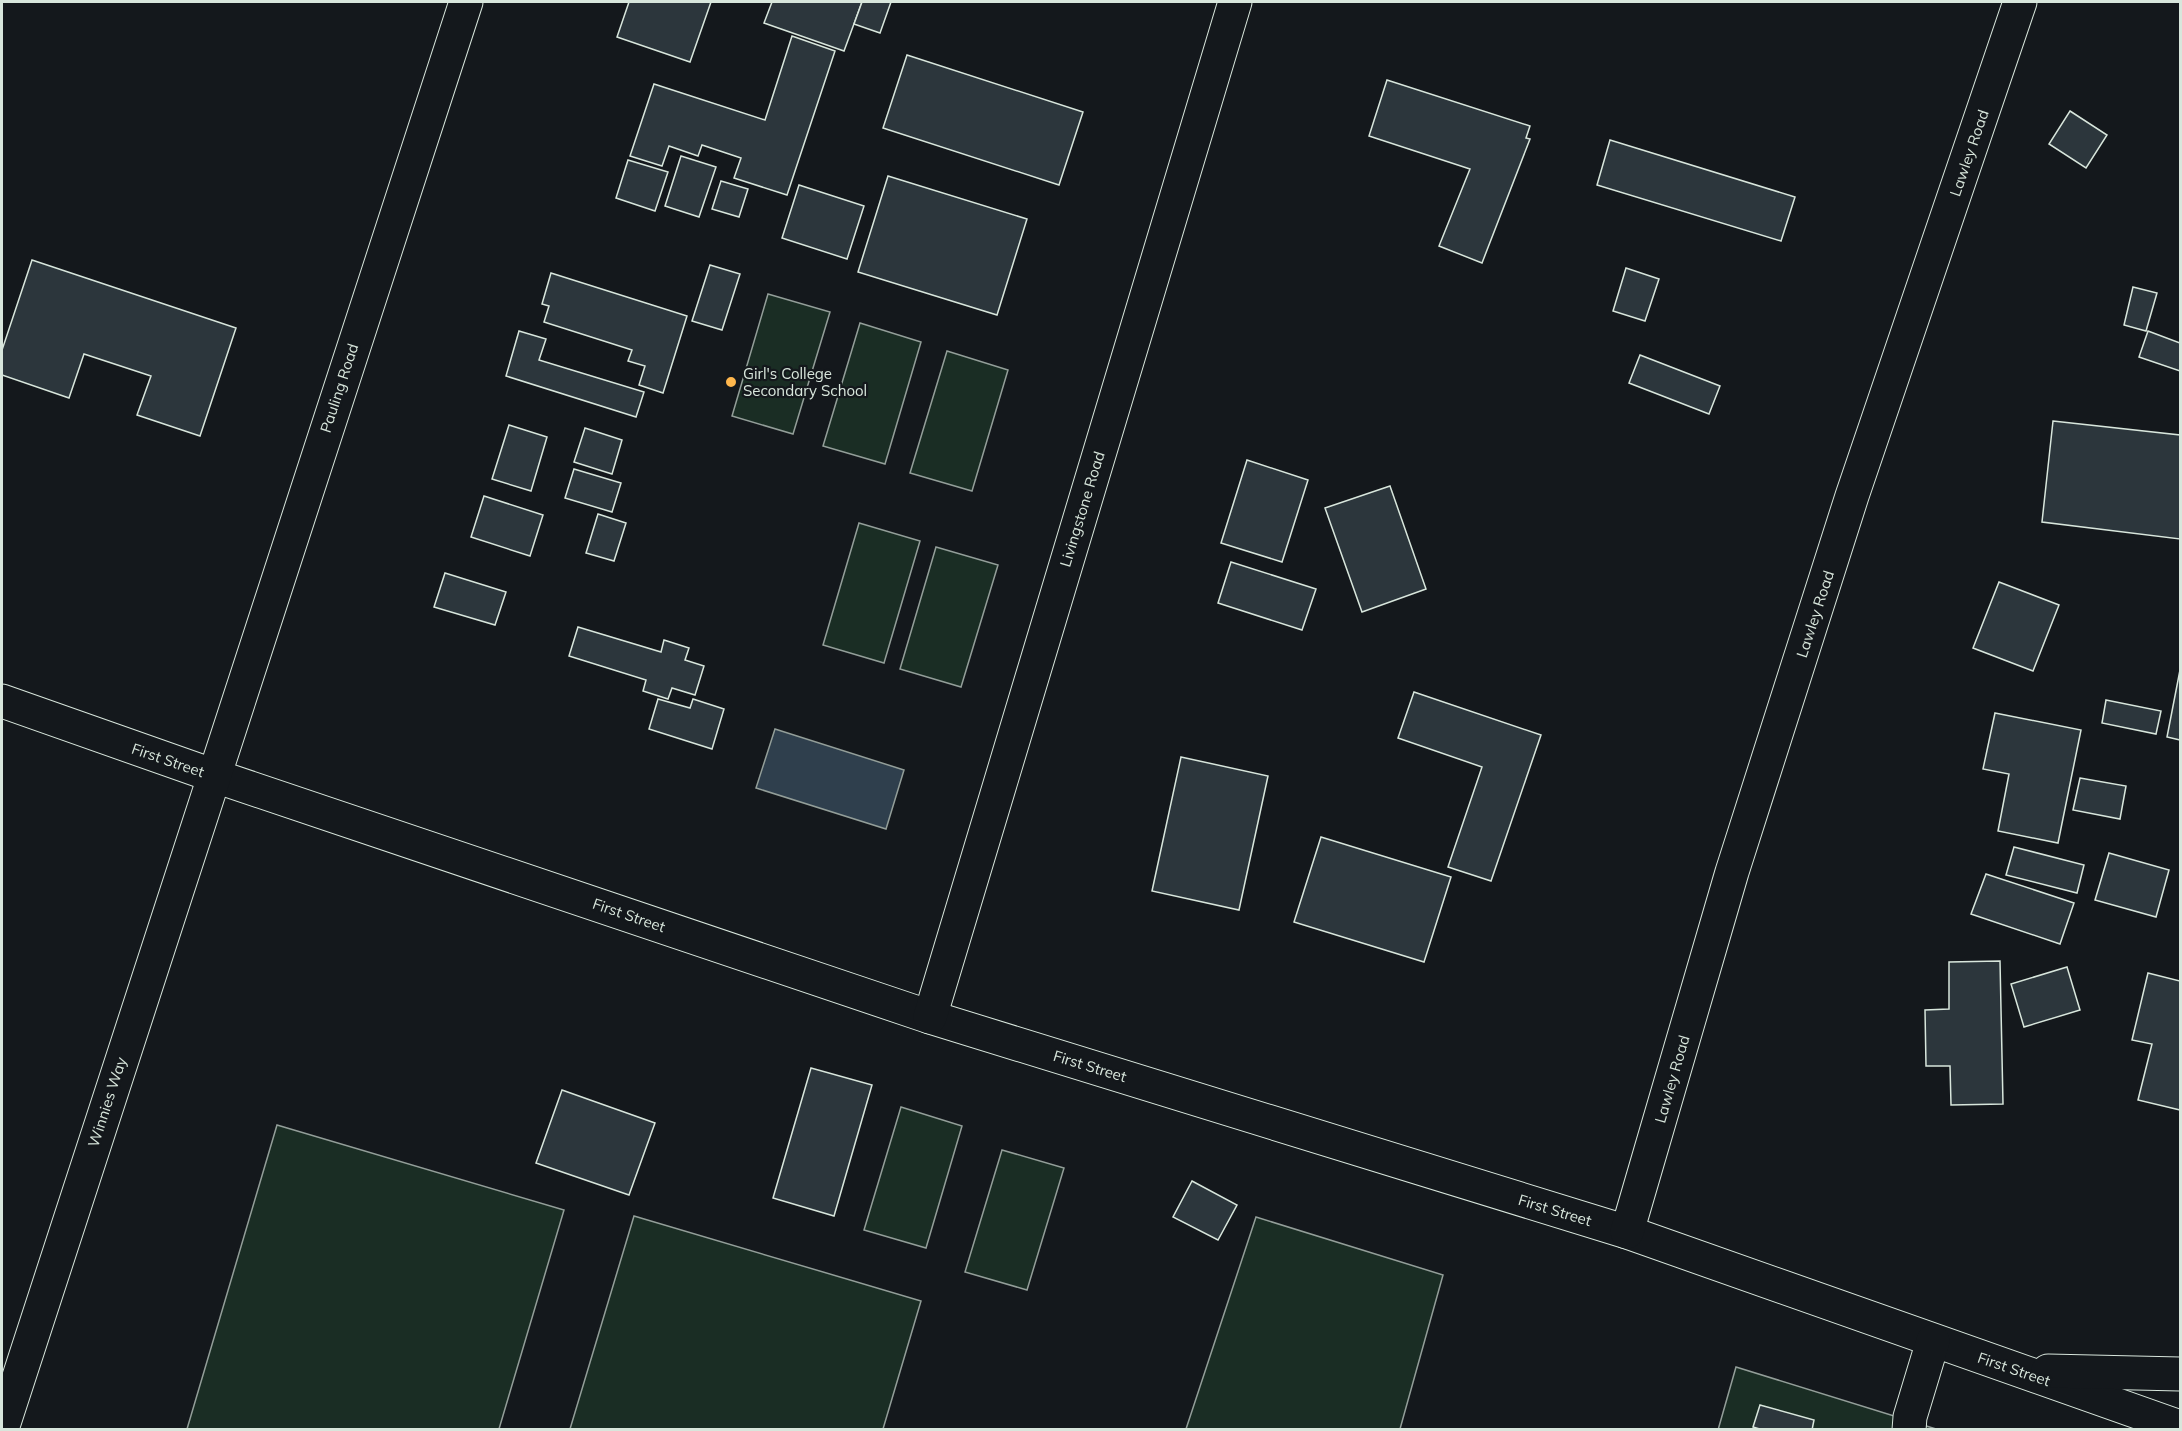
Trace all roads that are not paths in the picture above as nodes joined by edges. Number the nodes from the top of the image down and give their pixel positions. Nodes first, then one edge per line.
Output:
1 (466, 2) edge
2 (1235, 2) edge
3 (2020, 2) edge
4 (2, 701) edge
5 (213, 775) junction
6 (930, 1017) junction
7 (1627, 1232) junction
8 (1934, 1341) junction
9 (2016, 1370) junction
10 (2181, 1374) edge
11 (2181, 1427) edge
12 (2, 1429) edge
13 (1909, 1430) edge

1 - 5 street, Pauling Road
2 - 6 street, Livingstone Road
3 - 7 street, Lawley Road
4 - 5 street, First Street
5 - 6 street, First Street
5 - 12 street, Winnies Way
6 - 7 street, First Street
7 - 8 street, First Street
8 - 9 street, First Street
8 - 13 street
9 - 10 street
9 - 11 street, First Street

